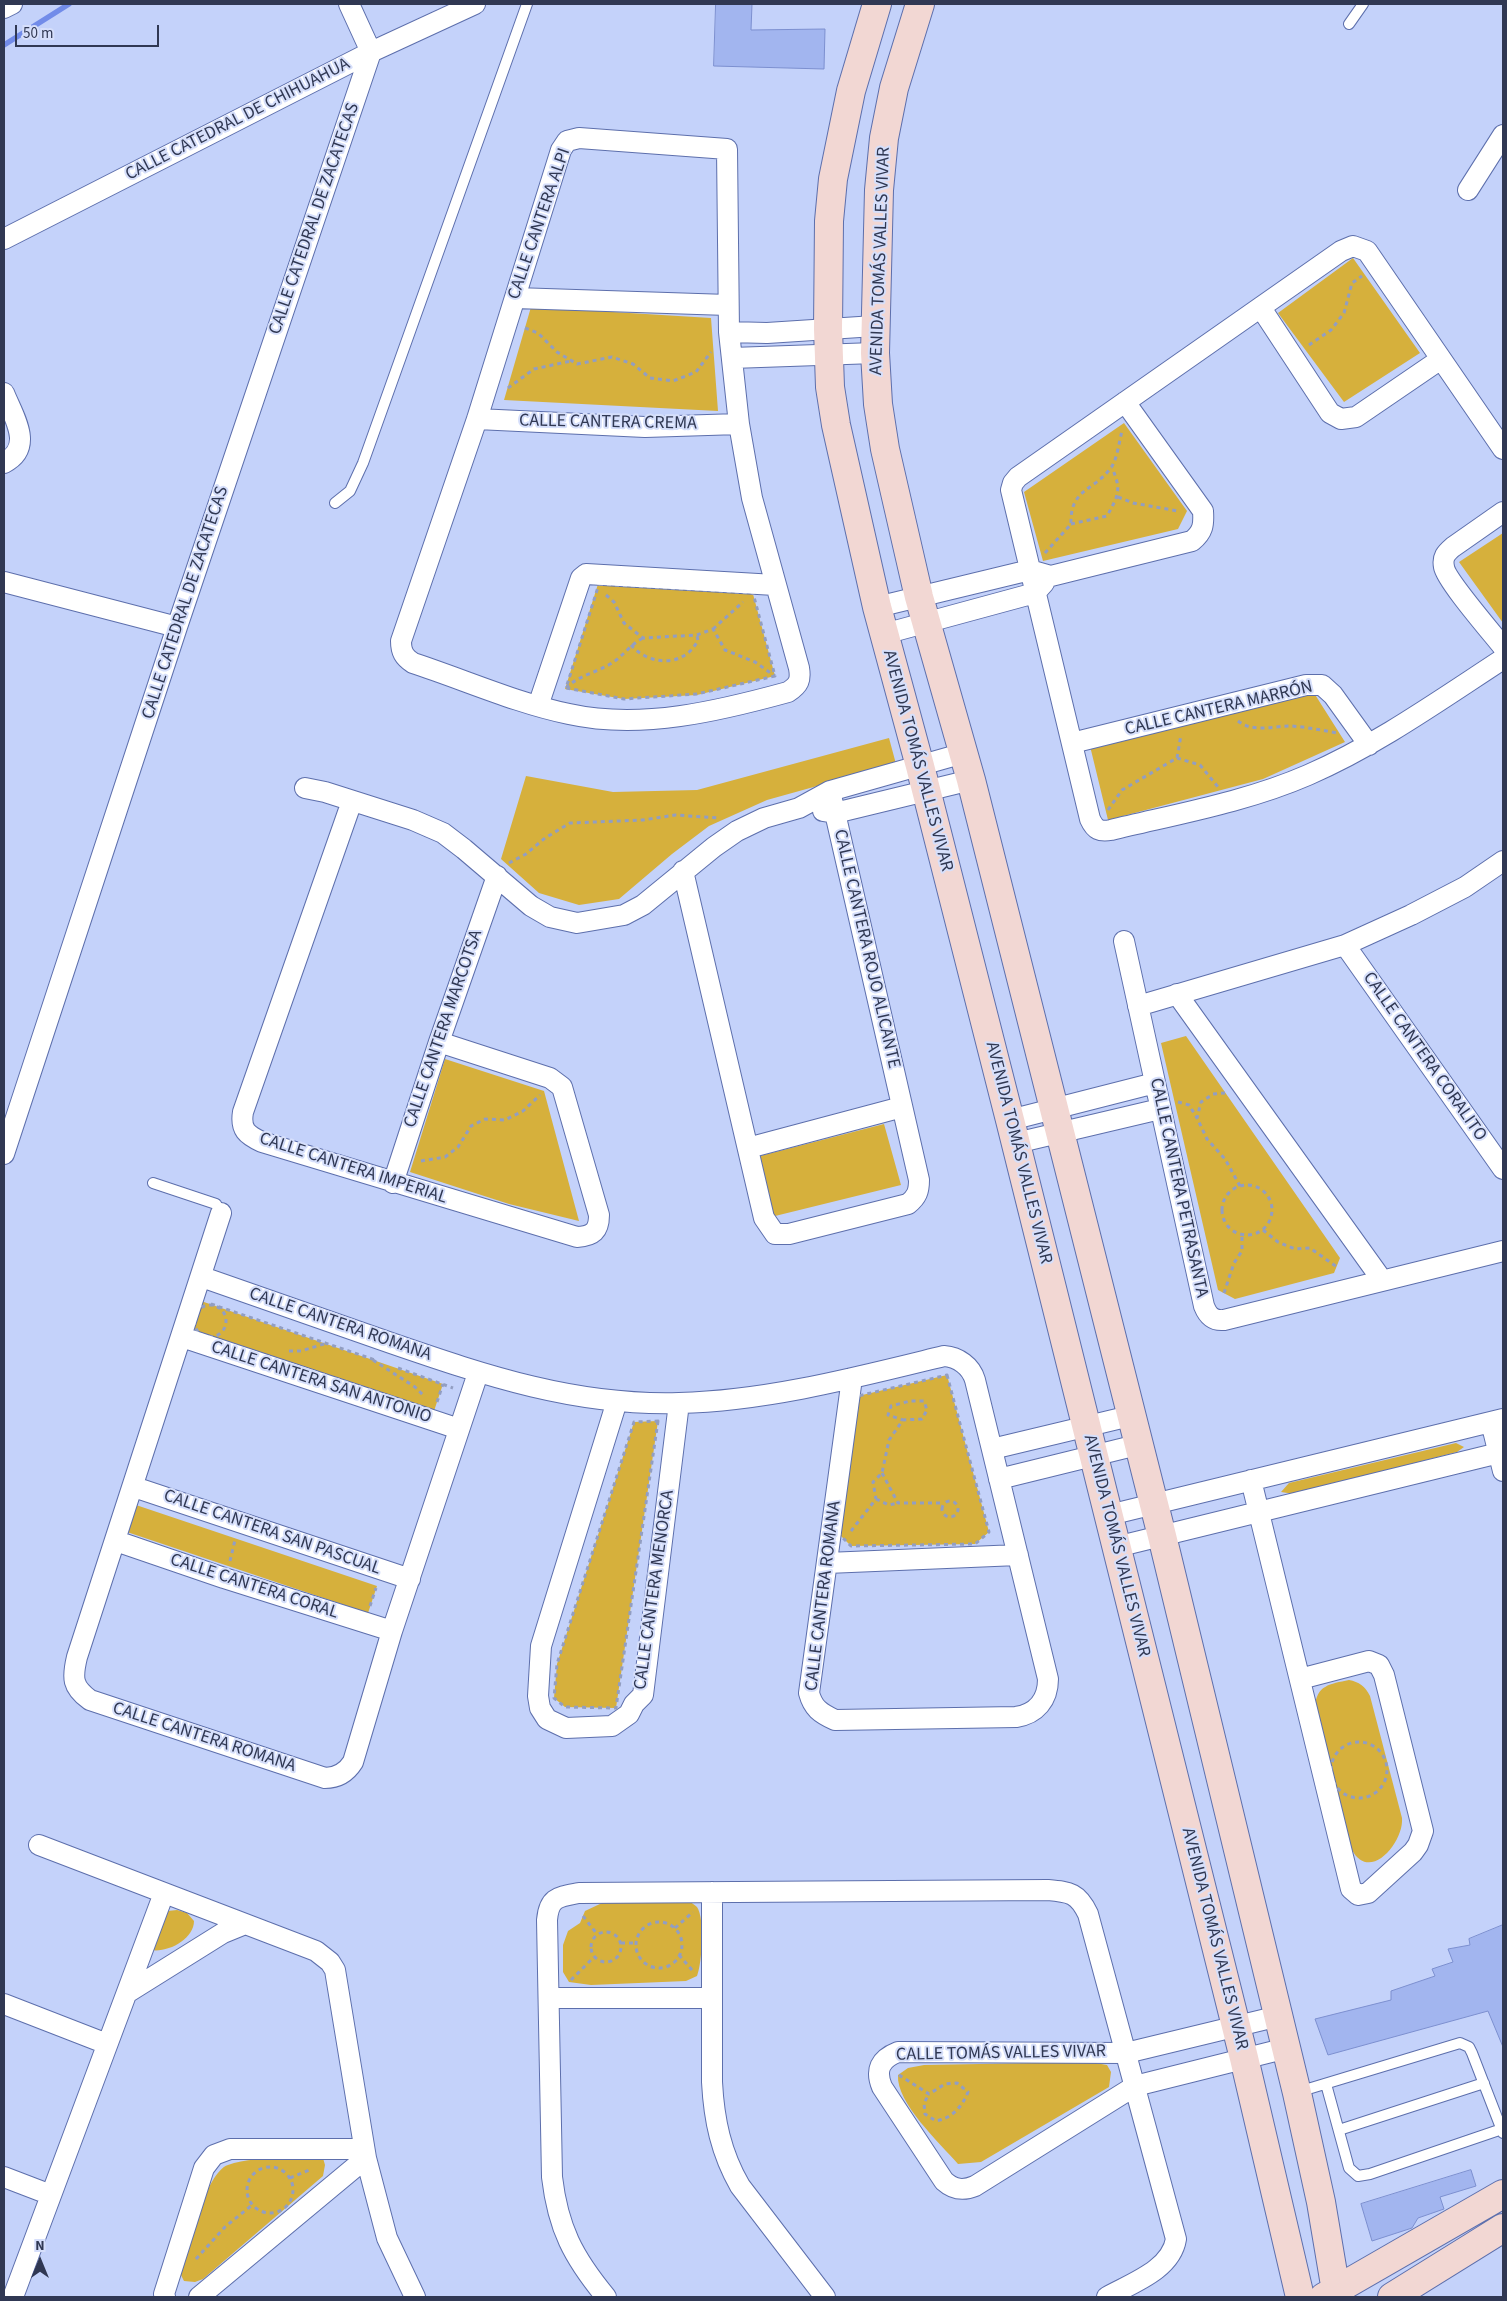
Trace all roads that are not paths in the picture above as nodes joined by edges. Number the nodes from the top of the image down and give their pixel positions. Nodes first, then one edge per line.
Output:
1 (12, 4) edge
2 (349, 4) edge
3 (475, 4) edge
4 (528, 4) edge
5 (877, 4) edge
6 (920, 4) edge
7 (1363, 4) edge
8 (4, 8) edge
9 (1349, 24) dead end
10 (371, 52) junction
11 (1502, 142) edge
12 (1468, 190) dead end
13 (4, 239) edge
14 (515, 298) junction
15 (728, 305) junction
16 (1260, 308) junction
17 (875, 326) junction
18 (828, 329) junction
19 (793, 331) junction
20 (729, 332) junction
21 (875, 353) junction
22 (829, 355) junction
23 (795, 357) junction
24 (723, 358) junction
25 (1440, 359) junction
26 (4, 393) edge
27 (1125, 402) junction
28 (477, 419) junction
29 (739, 424) junction
30 (1503, 449) edge
31 (4, 463) edge
32 (335, 503) dead end
33 (1503, 512) edge
34 (1030, 570) junction
35 (1051, 576) junction
36 (4, 582) edge
37 (775, 585) junction
38 (963, 587) junction
39 (1036, 593) junction
40 (919, 597) junction
41 (877, 607) junction
42 (969, 611) junction
43 (926, 623) junction
44 (177, 627) junction
45 (884, 634) junction
46 (1503, 647) edge
47 (1503, 659) edge
48 (538, 706) junction
49 (1072, 743) junction
50 (1369, 745) junction
51 (964, 753) junction
52 (885, 776) junction
53 (923, 778) junction
54 (971, 780) junction
55 (305, 788) dead end
56 (830, 791) junction
57 (891, 800) junction
58 (352, 801) junction
59 (799, 808) junction
60 (835, 813) junction
61 (501, 870) junction
62 (1500, 870) edge
63 (683, 871) junction
64 (1124, 941) dead end
65 (1345, 944) junction
66 (1177, 994) junction
67 (1138, 1006) junction
68 (439, 1042) junction
69 (1155, 1083) junction
70 (1088, 1100) junction
71 (902, 1107) junction
72 (1168, 1110) junction
73 (1056, 1120) junction
74 (1093, 1125) junction
75 (1013, 1131) junction
76 (748, 1148) junction
77 (4, 1154) edge
78 (1502, 1164) edge
79 (153, 1182) dead end
80 (393, 1183) junction
81 (221, 1213) joint
82 (1503, 1251) edge
83 (202, 1277) junction
84 (1382, 1280) junction
85 (182, 1337) junction
86 (478, 1373) junction
87 (852, 1378) junction
88 (617, 1402) junction
89 (680, 1403) junction
90 (1130, 1416) junction
91 (1497, 1421) edge
92 (1086, 1426) junction
93 (459, 1429) junction
94 (1053, 1434) junction
95 (1138, 1445) junction
96 (992, 1449) junction
97 (1094, 1455) junction
98 (1502, 1459) edge
99 (1060, 1463) junction
100 (999, 1479) junction
101 (1251, 1480) junction
102 (134, 1487) junction
103 (1154, 1504) junction
104 (1258, 1511) junction
105 (1109, 1515) junction
106 (1162, 1536) junction
107 (116, 1541) junction
108 (1116, 1547) junction
109 (1018, 1555) junction
110 (827, 1563) junction
111 (410, 1580) junction
112 (392, 1631) junction
113 (1300, 1679) junction
114 (39, 1845) dead end
115 (712, 1892) junction
116 (164, 1893) junction
117 (245, 1924) junction
118 (127, 1992) junction
119 (548, 1998) junction
120 (712, 1998) junction
121 (4, 2004) edge
122 (1279, 2016) junction
123 (1236, 2027) junction
124 (1186, 2039) junction
125 (107, 2044) junction
126 (1287, 2048) junction
127 (1126, 2053) junction
128 (1244, 2058) junction
129 (1194, 2071) junction
130 (1484, 2083) junction
131 (1326, 2084) junction
132 (1135, 2086) junction
133 (1297, 2093) junction
134 (1339, 2130) junction
135 (1502, 2131) edge
136 (365, 2154) junction
137 (4, 2177) edge
138 (1503, 2194) edge
139 (51, 2195) junction
140 (1503, 2228) edge
141 (1333, 2295) edge
142 (13, 2297) edge
143 (165, 2297) edge
144 (199, 2297) edge
145 (416, 2297) edge
146 (606, 2297) edge
147 (825, 2297) edge
148 (1107, 2297) edge
149 (1300, 2297) edge
150 (1392, 2297) edge

1 - 8 street
2 - 10 street
3 - 10 street, CALLE CATEDRAL DE CHIHUAHUA
4 - 32 lane
5 - 18 main road, AVENIDA TOMÁS VALLES VIVAR
6 - 17 main road, AVENIDA TOMÁS VALLES VIVAR
7 - 9 lane
10 - 13 street, CALLE CATEDRAL DE CHIHUAHUA
10 - 44 street, CALLE CATEDRAL DE ZACATECAS
11 - 12 street
14 - 15 street
14 - 15 street, CALLE CANTERA ALPI
14 - 28 street, CALLE CANTERA ALPI
15 - 20 street, CALLE CANTERA ALPI
16 - 25 street
16 - 25 street
16 - 27 street
17 - 18 street
17 - 21 main road, AVENIDA TOMÁS VALLES VIVAR
18 - 19 street
18 - 22 main road, AVENIDA TOMÁS VALLES VIVAR
19 - 20 street
19 - 23 street
20 - 24 street, CALLE CANTERA ALPI
21 - 22 street
21 - 40 main road, AVENIDA TOMÁS VALLES VIVAR
22 - 23 street
22 - 41 main road, AVENIDA TOMÁS VALLES VIVAR
23 - 24 street
24 - 29 street, CALLE CANTERA ALPI
25 - 30 street
26 - 31 street
27 - 34 street
27 - 35 street
28 - 29 street, CALLE CANTERA CREMA
28 - 48 street, CALLE CANTERA ALPI
29 - 37 street, CALLE CANTERA ALPI
33 - 46 street
34 - 35 street
34 - 38 street
34 - 39 street
35 - 39 street
36 - 44 street
37 - 48 street
37 - 48 street, CALLE CANTERA ALPI
38 - 40 street
38 - 42 street
39 - 42 street
39 - 49 street
40 - 41 street
40 - 43 main road, AVENIDA TOMÁS VALLES VIVAR
41 - 45 main road, AVENIDA TOMÁS VALLES VIVAR
42 - 43 street
43 - 45 street
43 - 51 main road, AVENIDA TOMÁS VALLES VIVAR
44 - 77 street, CALLE CATEDRAL DE ZACATECAS
45 - 53 main road, AVENIDA TOMÁS VALLES VIVAR
47 - 50 street
49 - 50 street, CALLE CANTERA MARRÓN
49 - 50 street
51 - 53 street
51 - 54 main road, AVENIDA TOMÁS VALLES VIVAR
52 - 53 street
52 - 56 street
52 - 57 street
53 - 54 street
53 - 57 street
53 - 75 main road, AVENIDA TOMÁS VALLES VIVAR
54 - 73 main road, AVENIDA TOMÁS VALLES VIVAR
55 - 58 street
56 - 59 street
56 - 60 street, CALLE CANTERA ROJO ALICANTE
57 - 60 street
58 - 61 street
58 - 80 street, CALLE CANTERA IMPERIAL
59 - 60 street
59 - 63 street
60 - 71 street, CALLE CANTERA ROJO ALICANTE
61 - 63 street
61 - 68 street, CALLE CANTERA MARCOTSA
62 - 65 street
63 - 76 street, CALLE CANTERA ROJO ALICANTE
64 - 67 street, CALLE CANTERA PETRASANTA
65 - 66 street
65 - 78 street, CALLE CANTERA CORALITO
66 - 67 street
66 - 84 street
67 - 69 street, CALLE CANTERA PETRASANTA
68 - 80 street, CALLE CANTERA MARCOTSA
68 - 80 street, CALLE CANTERA IMPERIAL
69 - 70 street
69 - 72 street, CALLE CANTERA PETRASANTA
70 - 73 street
70 - 74 street
71 - 76 street
71 - 76 street, CALLE CANTERA ROJO ALICANTE
72 - 74 street
72 - 84 street, CALLE CANTERA PETRASANTA
73 - 74 street
73 - 75 street
73 - 90 main road, AVENIDA TOMÁS VALLES VIVAR
75 - 92 main road, AVENIDA TOMÁS VALLES VIVAR
79 - 81 lane
81 - 83 street, CALLE CANTERA ROMANA
82 - 84 street, CALLE CANTERA PETRASANTA
83 - 85 street, CALLE CANTERA ROMANA
83 - 86 street, CALLE CANTERA ROMANA
85 - 93 street, CALLE CANTERA SAN ANTONIO
85 - 102 street, CALLE CANTERA ROMANA
86 - 88 street, CALLE CANTERA ROMANA
86 - 93 street, CALLE CANTERA ROMANA
87 - 89 street, CALLE CANTERA ROMANA
87 - 96 street, CALLE CANTERA ROMANA
87 - 110 street, CALLE CANTERA ROMANA
88 - 89 street, CALLE CANTERA ROMANA
88 - 89 street, CALLE CANTERA MENORCA
90 - 92 street
90 - 95 main road, AVENIDA TOMÁS VALLES VIVAR
91 - 98 street
91 - 101 street
92 - 94 street
92 - 97 main road, AVENIDA TOMÁS VALLES VIVAR
93 - 111 street, CALLE CANTERA ROMANA
94 - 96 street
94 - 99 street
95 - 97 street
95 - 103 main road, AVENIDA TOMÁS VALLES VIVAR
96 - 100 street, CALLE CANTERA ROMANA
97 - 99 street
97 - 105 main road, AVENIDA TOMÁS VALLES VIVAR
98 - 104 street
99 - 100 street
100 - 109 street, CALLE CANTERA ROMANA
101 - 103 street
101 - 104 street
102 - 107 street, CALLE CANTERA ROMANA
102 - 111 street, CALLE CANTERA SAN PASCUAL
103 - 105 street
103 - 106 main road, AVENIDA TOMÁS VALLES VIVAR
104 - 106 street
104 - 113 street
105 - 108 main road, AVENIDA TOMÁS VALLES VIVAR
106 - 108 street
106 - 122 main road, AVENIDA TOMÁS VALLES VIVAR
107 - 112 street, CALLE CANTERA CORAL
107 - 112 street, CALLE CANTERA ROMANA
108 - 123 main road, AVENIDA TOMÁS VALLES VIVAR
109 - 110 street
109 - 110 street, CALLE CANTERA ROMANA
111 - 112 street, CALLE CANTERA ROMANA
113 - 113 street
114 - 116 street
115 - 119 street, CALLE TOMÁS VALLES VIVAR
115 - 120 street
115 - 127 street, CALLE TOMÁS VALLES VIVAR
116 - 117 street
116 - 118 street
117 - 118 street
117 - 136 street
118 - 125 street
119 - 120 street
119 - 146 street, CALLE TOMÁS VALLES VIVAR
120 - 147 street
121 - 125 street
122 - 123 street, CALLE TOMÁS VALLES VIVAR
122 - 126 main road, AVENIDA TOMÁS VALLES VIVAR
123 - 124 street, CALLE TOMÁS VALLES VIVAR
123 - 128 main road, AVENIDA TOMÁS VALLES VIVAR
124 - 127 street, CALLE TOMÁS VALLES VIVAR
124 - 129 street
125 - 139 street
126 - 128 street, CALLE TOMÁS VALLES VIVAR
126 - 133 main road, AVENIDA TOMÁS VALLES VIVAR
127 - 132 street, CALLE TOMÁS VALLES VIVAR
127 - 132 street, CALLE TOMÁS VALLES VIVAR
128 - 129 street, CALLE TOMÁS VALLES VIVAR
128 - 149 main road, AVENIDA TOMÁS VALLES VIVAR
129 - 132 street, CALLE TOMÁS VALLES VIVAR
130 - 131 lane
130 - 134 lane
130 - 135 lane
131 - 133 lane
131 - 134 lane
132 - 148 street, CALLE TOMÁS VALLES VIVAR
133 - 141 main road, AVENIDA TOMÁS VALLES VIVAR
134 - 135 lane
136 - 143 street
136 - 144 street
136 - 145 street
137 - 139 street
138 - 141 main road
139 - 142 street
140 - 150 main road

